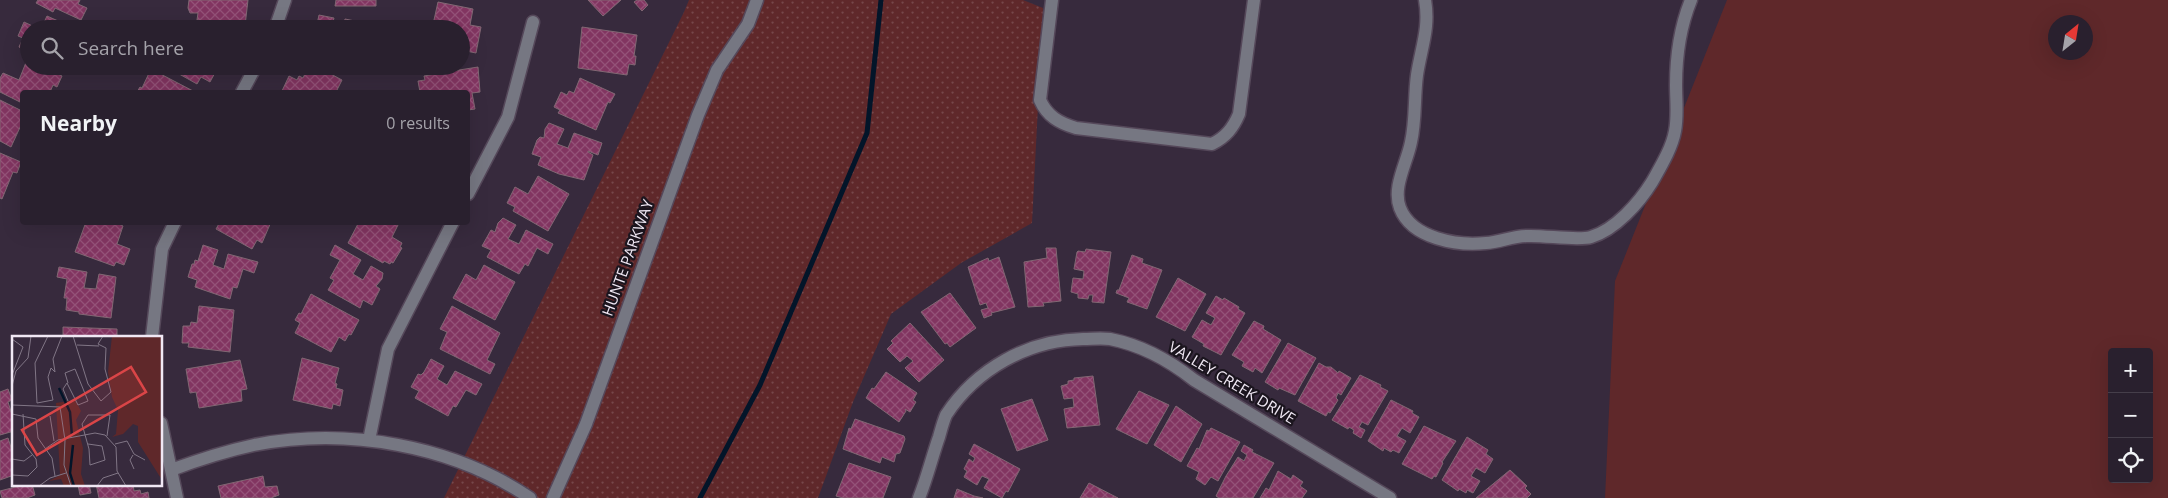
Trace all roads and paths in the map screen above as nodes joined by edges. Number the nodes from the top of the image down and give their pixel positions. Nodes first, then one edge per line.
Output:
1 (285, 0) edge
2 (758, 0) edge
3 (1052, 0) edge
4 (1254, 0) edge
5 (1426, 0) edge
6 (1691, 0) edge
7 (278, 20) edge
8 (533, 22) dead end
9 (251, 75) edge
10 (243, 90) edge
11 (470, 190) edge
12 (174, 225) edge
13 (451, 225) edge
14 (152, 336) edge
15 (162, 428) edge
16 (369, 440) junction
17 (171, 470) junction
18 (177, 498) edge
19 (530, 498) edge
20 (553, 498) edge
21 (919, 498) edge
22 (1390, 498) edge

1 - 7 street
2 - 20 street, HUNTE PARKWAY
3 - 4 street
5 - 6 street
8 - 11 street
9 - 10 street
12 - 14 street
13 - 16 street
15 - 17 street
16 - 17 street
16 - 19 street
17 - 18 street
21 - 22 street, VALLEY CREEK DRIVE

